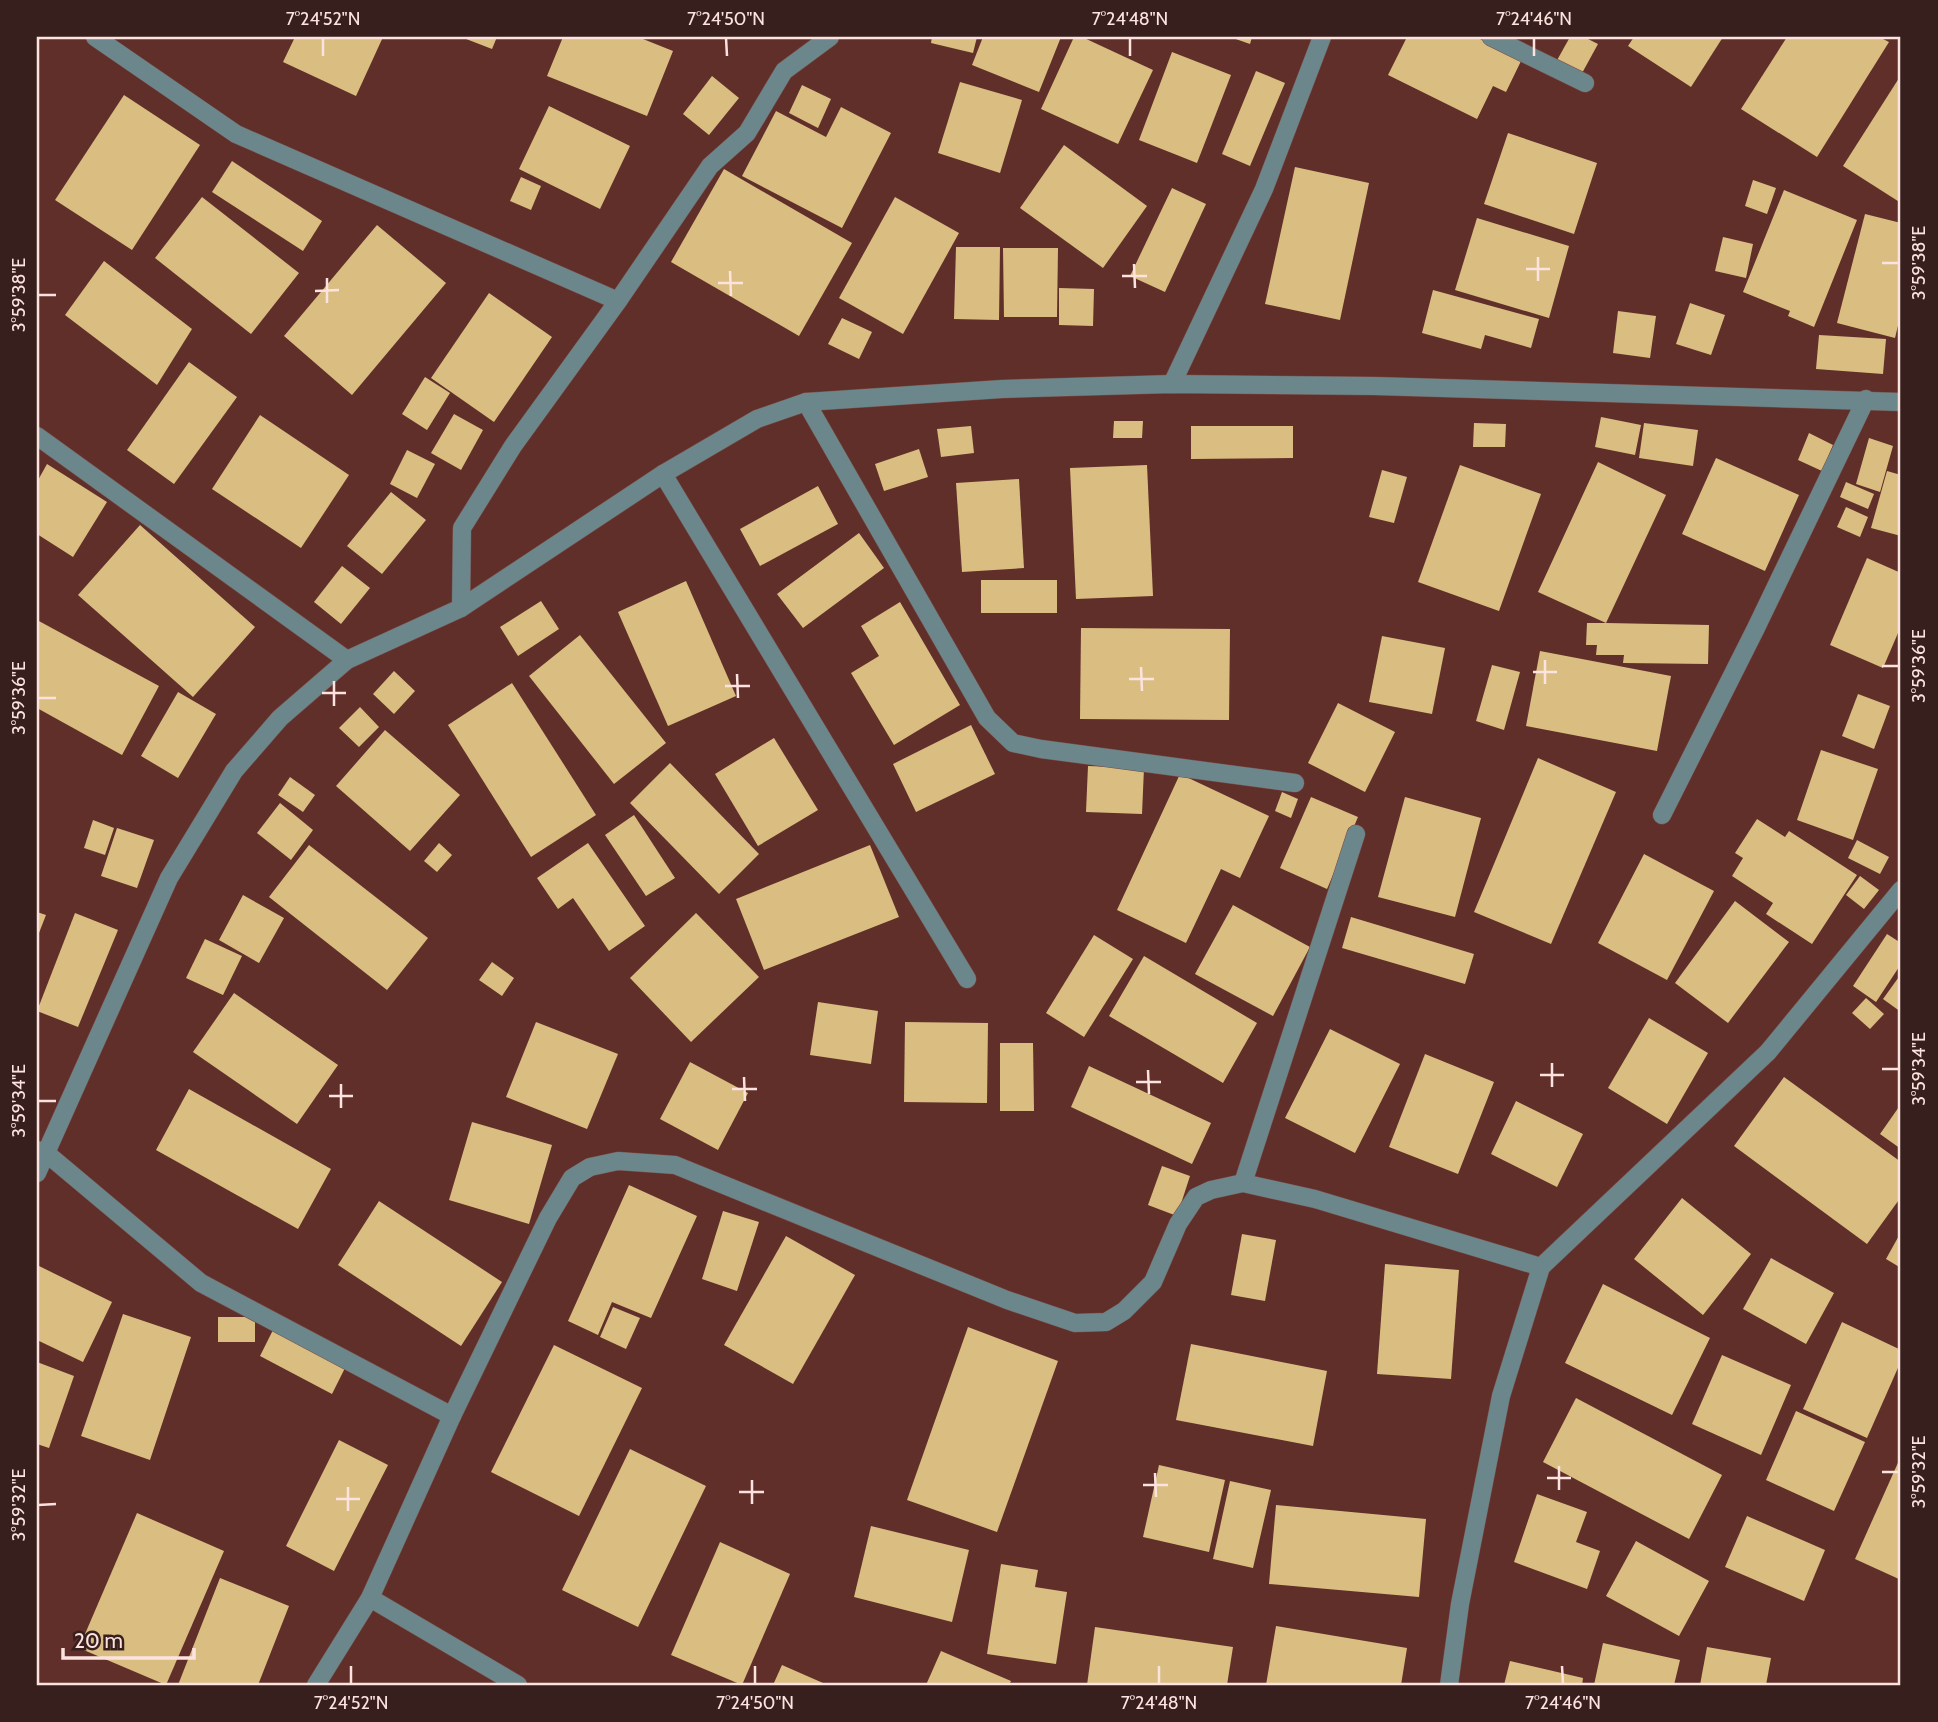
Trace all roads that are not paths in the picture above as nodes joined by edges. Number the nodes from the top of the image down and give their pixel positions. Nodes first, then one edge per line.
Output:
1 (95, 37) edge
2 (830, 37) edge
3 (1322, 37) edge
4 (1491, 37) edge
5 (1585, 83) dead end
6 (618, 301) junction
7 (1172, 384) junction
8 (1866, 399) junction
9 (806, 402) junction
10 (1901, 402) edge
11 (37, 436) edge
12 (663, 474) junction
13 (461, 608) junction
14 (347, 660) junction
15 (1294, 783) dead end
16 (1662, 815) dead end
17 (1356, 834) dead end
18 (1901, 890) edge
19 (967, 979) dead end
20 (41, 1152) edge
21 (37, 1173) edge
22 (1243, 1183) junction
23 (1541, 1267) junction
24 (452, 1416) junction
25 (370, 1598) junction
26 (316, 1685) edge
27 (518, 1685) edge
28 (1449, 1685) edge

1 - 6 street
2 - 6 street
3 - 7 street
4 - 5 street
6 - 13 street
7 - 8 street
7 - 9 street
8 - 10 street
8 - 16 street
9 - 12 street
9 - 15 street
11 - 14 street
12 - 13 street
12 - 19 street
13 - 14 street
14 - 20 street
17 - 22 street
18 - 23 street
20 - 21 street
20 - 24 street
22 - 23 street
22 - 24 street
23 - 28 street
24 - 25 street
25 - 26 street
25 - 27 street

